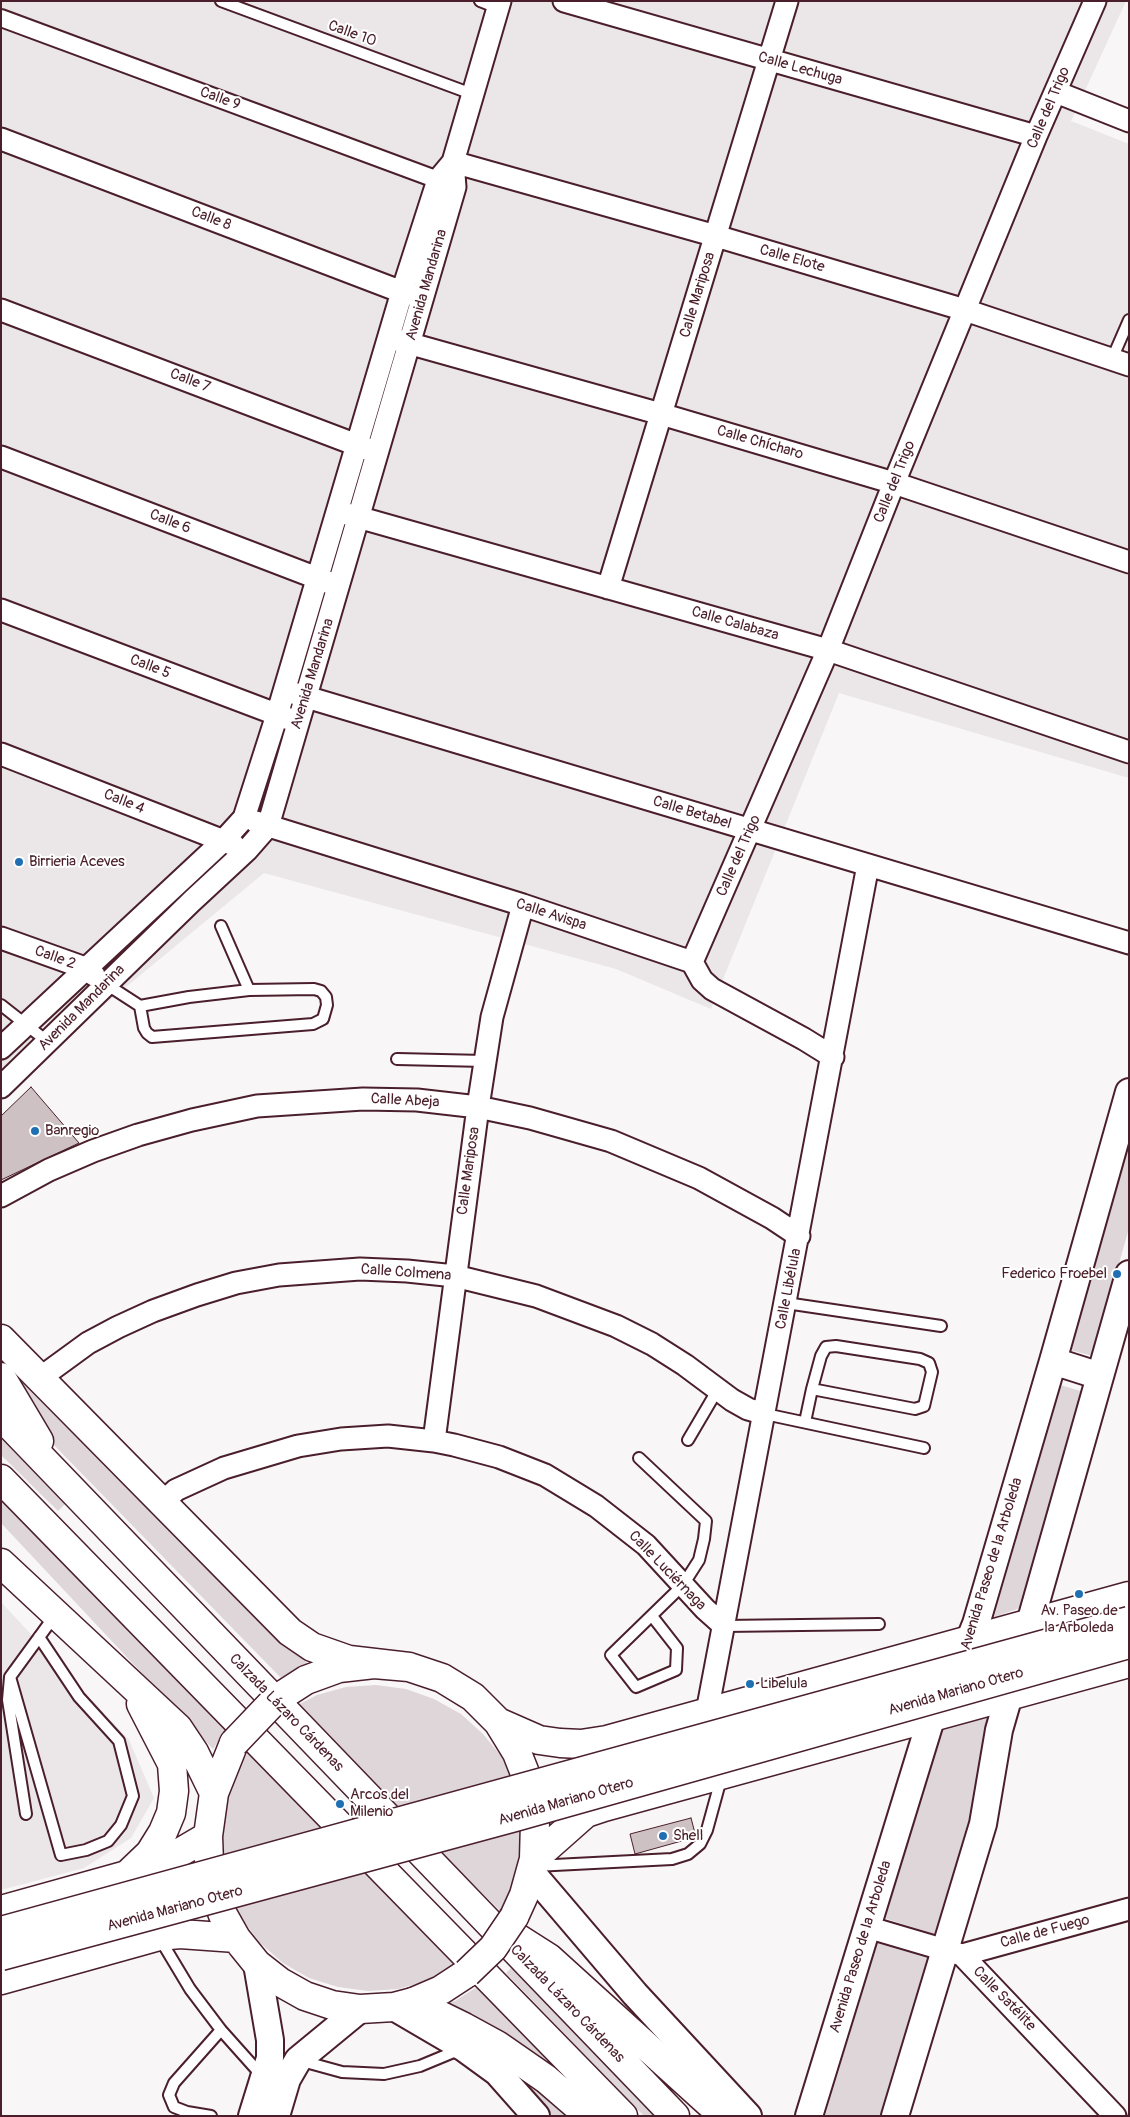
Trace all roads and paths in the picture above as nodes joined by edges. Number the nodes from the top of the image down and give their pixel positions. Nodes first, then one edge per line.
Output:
1 (221, 1) edge
2 (564, 1) edge
3 (787, 1) edge
4 (1095, 1) edge
5 (493, 3) edge
6 (1, 18) edge
7 (768, 60) junction
8 (1056, 92) junction
9 (472, 94) junction
10 (1129, 121) edge
11 (1036, 136) junction
12 (1, 139) edge
13 (453, 162) junction
14 (438, 180) junction
15 (716, 236) junction
16 (412, 294) junction
17 (1, 310) edge
18 (965, 310) junction
19 (1129, 320) edge
20 (388, 338) junction
21 (410, 344) junction
22 (1120, 362) edge
23 (661, 414) junction
24 (357, 445) junction
25 (378, 453) junction
26 (1, 457) edge
27 (894, 483) junction
28 (338, 511) junction
29 (359, 518) junction
30 (1129, 562) edge
31 (318, 578) junction
32 (339, 587) junction
33 (608, 588) junction
34 (1, 610) edge
35 (828, 650) junction
36 (284, 690) junction
37 (306, 697) junction
38 (277, 715) junction
39 (299, 721) junction
40 (1129, 752) edge
41 (1, 754) edge
42 (244, 818) junction
43 (268, 826) junction
44 (751, 830) junction
45 (223, 841) junction
46 (247, 850) junction
47 (868, 865) junction
48 (523, 905) junction
49 (221, 926) dead end
50 (1, 938) edge
51 (1129, 943) edge
52 (692, 962) junction
53 (85, 968) junction
54 (106, 984) junction
55 (249, 990) junction
56 (1, 1005) edge
57 (140, 1006) junction
58 (26, 1024) junction
59 (48, 1042) junction
60 (3, 1044) edge
61 (832, 1057) junction
62 (397, 1059) dead end
63 (485, 1061) junction
64 (1, 1087) edge
65 (1129, 1092) edge
66 (478, 1107) junction
67 (1, 1196) edge
68 (798, 1236) junction
69 (1129, 1274) edge
70 (455, 1276) junction
71 (786, 1303) junction
72 (941, 1326) dead end
73 (1, 1339) edge
74 (1053, 1361) junction
75 (1100, 1376) junction
76 (1, 1377) edge
77 (40, 1378) junction
78 (718, 1389) junction
79 (812, 1389) junction
80 (765, 1414) junction
81 (1, 1416) edge
82 (805, 1422) junction
83 (434, 1440) junction
84 (688, 1440) dead end
85 (924, 1448) dead end
86 (639, 1458) dead end
87 (1, 1479) edge
88 (65, 1482) junction
89 (162, 1503) junction
90 (1, 1563) edge
91 (684, 1585) junction
92 (1129, 1596) edge
93 (57, 1614) junction
94 (652, 1616) junction
95 (1129, 1621) edge
96 (1030, 1623) junction
97 (879, 1624) dead end
98 (724, 1626) junction
99 (38, 1637) junction
100 (970, 1640) junction
101 (1129, 1644) edge
102 (1129, 1663) edge
103 (409, 1667) junction
104 (1017, 1668) junction
105 (125, 1676) junction
106 (10, 1677) junction
107 (949, 1686) junction
108 (1008, 1697) junction
109 (707, 1712) junction
110 (931, 1719) junction
111 (498, 1722) junction
112 (722, 1775) junction
113 (214, 1793) junction
114 (586, 1813) junction
115 (26, 1814) dead end
116 (208, 1836) junction
117 (532, 1866) junction
118 (127, 1875) junction
119 (1129, 1909) edge
120 (1, 1910) edge
121 (480, 1915) junction
122 (867, 1927) junction
123 (1, 1931) edge
124 (159, 1936) junction
125 (236, 1938) junction
126 (953, 1952) junction
127 (1, 1956) edge
128 (257, 1964) junction
129 (1, 1980) edge
130 (403, 2004) junction
131 (360, 2009) junction
132 (220, 2030) junction
133 (464, 2048) junction
134 (298, 2060) junction
135 (265, 2079) junction
136 (211, 2116) edge
137 (252, 2116) edge
138 (276, 2116) edge
139 (536, 2116) edge
140 (589, 2116) edge
141 (623, 2116) edge
142 (675, 2116) edge
143 (728, 2116) edge
144 (748, 2116) edge
145 (809, 2116) edge
146 (894, 2116) edge
147 (1115, 2116) edge

1 - 9 lane, Calle 10
2 - 7 street, Calle Lechuga
3 - 7 street, Calle Mariposa
4 - 8 street, Calle del Trigo
5 - 9 street, Avenida Mandarina
6 - 14 street, Calle 9
7 - 11 street, Calle Lechuga
7 - 15 street, Calle Mariposa
8 - 10 street
8 - 11 street, Calle del Trigo
9 - 13 street, Avenida Mandarina
11 - 18 street, Calle del Trigo
12 - 16 street, Calle 8
13 - 14 street, Avenida Mandarina
13 - 15 street, Calle Elote
13 - 16 street, Avenida Mandarina
14 - 16 street, Avenida Mandarina
15 - 18 street, Calle Elote
15 - 23 street, Calle Mariposa
16 - 20 street, Avenida Mandarina
16 - 21 street, Avenida Mandarina
17 - 24 street, Calle 7
18 - 22 street, Calle Elote
18 - 27 street, Calle del Trigo
19 - 22 lane
20 - 21 street, Calle Chícharo
20 - 24 street, Avenida Mandarina
21 - 23 street, Calle Chícharo
21 - 25 street, Avenida Mandarina
23 - 27 street, Calle Chícharo
23 - 33 street, Calle Mariposa
24 - 25 street, Calle 7
24 - 28 street, Avenida Mandarina
25 - 29 street, Avenida Mandarina
26 - 31 street, Calle 6
27 - 30 street, Calle Chícharo
27 - 35 street, Calle del Trigo
28 - 29 street, Calle Calabaza
28 - 31 street, Avenida Mandarina
29 - 32 street, Avenida Mandarina
29 - 33 street, Calle Calabaza
31 - 32 street, Calle 6
31 - 36 street, Avenida Mandarina
32 - 37 street, Avenida Mandarina
33 - 35 street, Calle Calabaza
34 - 38 street, Calle 5
35 - 40 street, Calle Calabaza
35 - 44 street, Calle del Trigo
36 - 37 street, Calle Betabel
36 - 38 street, Avenida Mandarina
37 - 39 street, Avenida Mandarina
37 - 44 street, Calle Betabel
38 - 39 street, Calle 5
38 - 42 street, Avenida Mandarina
39 - 43 street, Avenida Mandarina
41 - 45 street, Calle 4
42 - 43 street, Calle Avispa
42 - 45 street, Avenida Mandarina
43 - 46 street, Avenida Mandarina
43 - 48 street, Calle Avispa
44 - 47 street, Calle Betabel
44 - 52 street, Calle del Trigo
45 - 46 street, Calle 4
45 - 53 street, Avenida Mandarina
46 - 54 street, Avenida Mandarina
47 - 51 street, Calle Betabel
47 - 61 street, Calle Libélula
48 - 52 street, Calle Avispa
48 - 63 street, Calle Mariposa
49 - 55 lane
50 - 53 street, Calle 2
52 - 61 street
53 - 54 street, Calle 2
53 - 58 street, Avenida Mandarina
54 - 57 lane
54 - 59 street, Avenida Mandarina
55 - 57 lane
55 - 57 lane
56 - 58 lane
58 - 59 lane
58 - 60 street, Avenida Mandarina
59 - 64 street, Avenida Mandarina
61 - 68 street, Calle Libélula
62 - 63 lane
63 - 66 street, Calle Mariposa
65 - 74 street, Avenida Paseo de la Arboleda
66 - 67 street, Calle Abeja
66 - 68 street, Calle Abeja
66 - 70 street, Calle Mariposa
68 - 71 street, Calle Libélula
69 - 75 street
70 - 77 street, Calle Colmena
70 - 78 street, Calle Colmena
70 - 83 street, Calle Mariposa
71 - 72 lane
71 - 80 street, Calle Libélula
73 - 77 main road
74 - 75 street
74 - 100 street, Avenida Paseo de la Arboleda
75 - 96 street
76 - 88 main road
77 - 89 main road
78 - 80 street, Calle Colmena
78 - 84 lane
79 - 79 lane
79 - 82 lane
80 - 82 lane
80 - 98 street, Calle Libélula
81 - 88 main road, Calzada Lázaro Cárdenas
82 - 85 lane
83 - 89 street, Calle Luciérnaga
83 - 91 street, Calle Luciérnaga
86 - 91 lane
87 - 141 main road
88 - 121 main road, Calzada Lázaro Cárdenas
89 - 103 main road
90 - 93 main road
91 - 94 lane
91 - 98 street, Calle Luciérnaga
92 - 96 main road
93 - 99 lane
93 - 105 main road
94 - 94 lane
95 - 123 main road, Avenida Mariano Otero, bridge
96 - 100 main road
96 - 104 street
97 - 98 lane
98 - 109 street, Calle Libélula
99 - 106 lane
99 - 106 lane
100 - 107 street, Avenida Paseo de la Arboleda
100 - 109 main road
101 - 127 main road, Avenida Mariano Otero, bridge
102 - 108 main road, Avenida Mariano Otero
103 - 111 main road
103 - 113 main road, bridge
104 - 107 main road
104 - 108 street
105 - 113 main road
105 - 118 main road
106 - 115 lane
107 - 110 street, Avenida Paseo de la Arboleda
107 - 114 main road
108 - 110 main road, Avenida Mariano Otero
108 - 126 street
109 - 111 main road
110 - 112 main road, Avenida Mariano Otero
110 - 122 street, Avenida Paseo de la Arboleda
111 - 117 main road
112 - 114 main road, Avenida Mariano Otero
112 - 117 lane
113 - 116 main road
114 - 117 main road, Avenida Mariano Otero
116 - 118 main road
116 - 125 main road
117 - 130 main road, bridge
117 - 144 street
118 - 120 main road
119 - 126 street, Calle de Fuego
121 - 142 main road, Calzada Lázaro Cárdenas
121 - 143 main road
122 - 126 street, Calle Satélite
122 - 145 street, Avenida Paseo de la Arboleda
124 - 125 main road, Avenida Mariano Otero
124 - 129 main road, Avenida Mariano Otero
124 - 132 lane
125 - 128 main road
126 - 146 street
126 - 147 street, Calle Satélite
128 - 131 main road
128 - 135 street
130 - 131 main road
130 - 133 street
130 - 140 main road
131 - 134 street
132 - 135 lane
132 - 136 lane
133 - 134 lane
133 - 139 street
134 - 138 street
135 - 137 street

